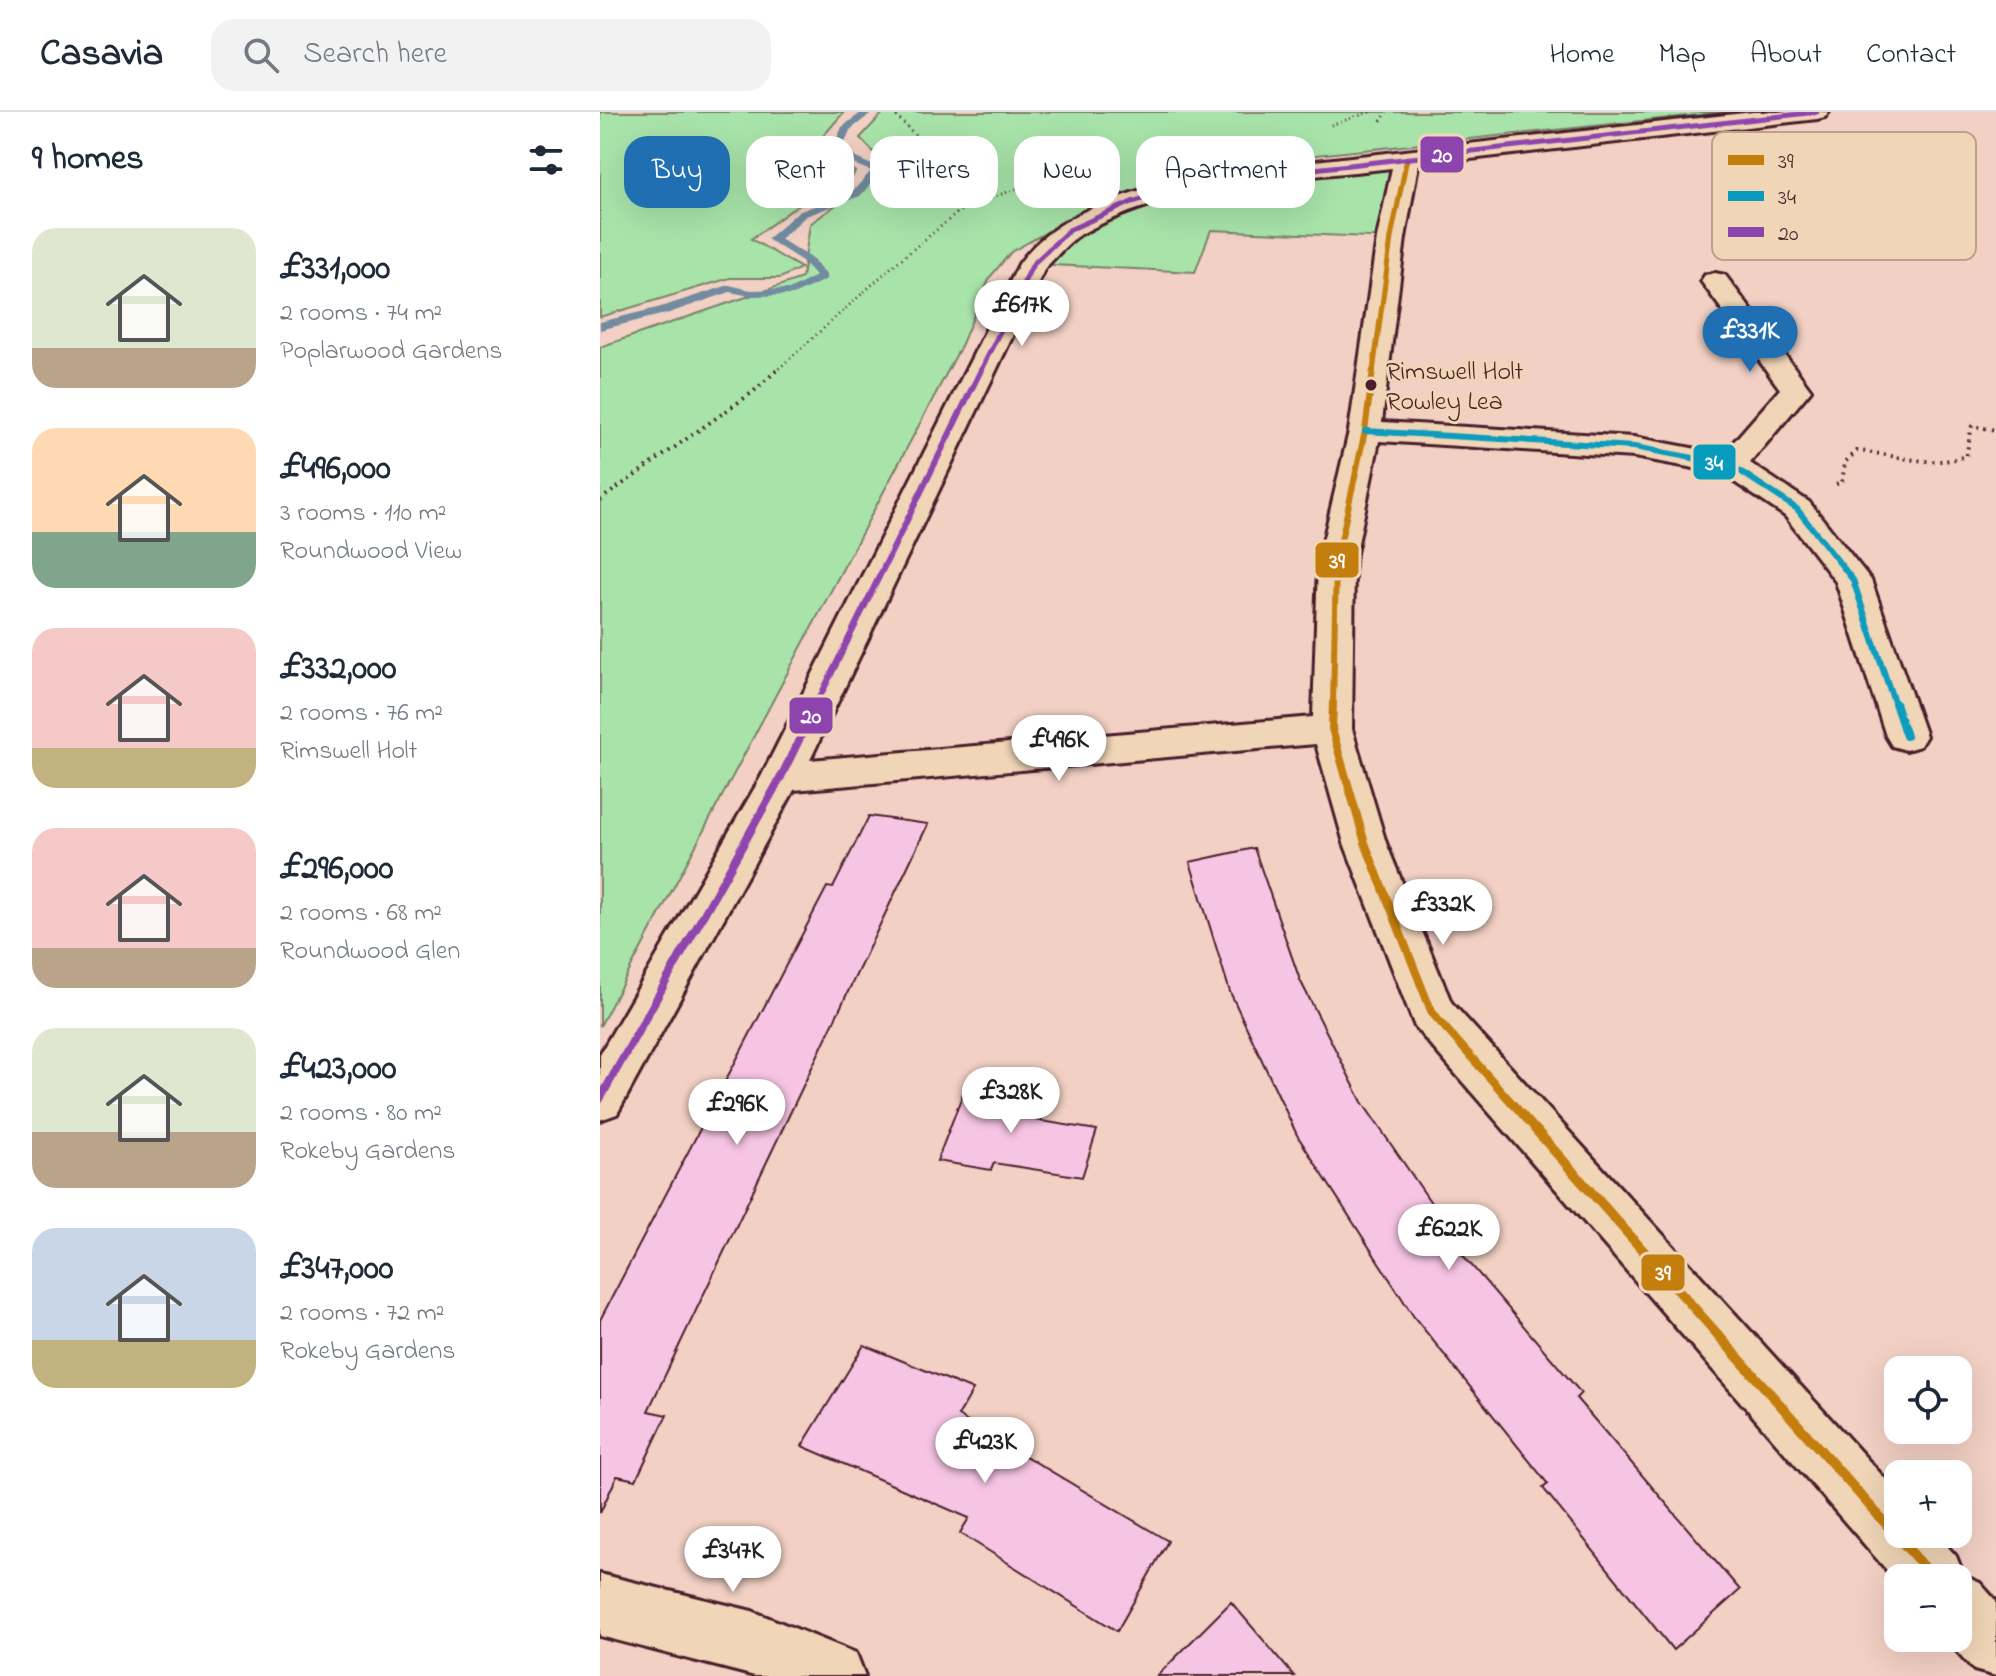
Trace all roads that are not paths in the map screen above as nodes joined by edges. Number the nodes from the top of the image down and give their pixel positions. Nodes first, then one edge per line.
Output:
1 (1817, 112) edge
2 (1407, 158) junction
3 (1715, 281) dead end
4 (1365, 431) junction
5 (1731, 465) junction
6 (1332, 729) junction
7 (1906, 736) dead end
8 (781, 777) junction
9 (600, 1099) edge
10 (1922, 1564) edge
11 (600, 1605) edge
12 (1972, 1621) edge
13 (1996, 1648) edge
14 (833, 1676) edge

1 - 2 street
2 - 4 street
2 - 8 street
3 - 5 street
4 - 5 street
4 - 6 street
5 - 7 street
6 - 8 street
6 - 10 street
8 - 9 street
11 - 14 street
12 - 13 street

